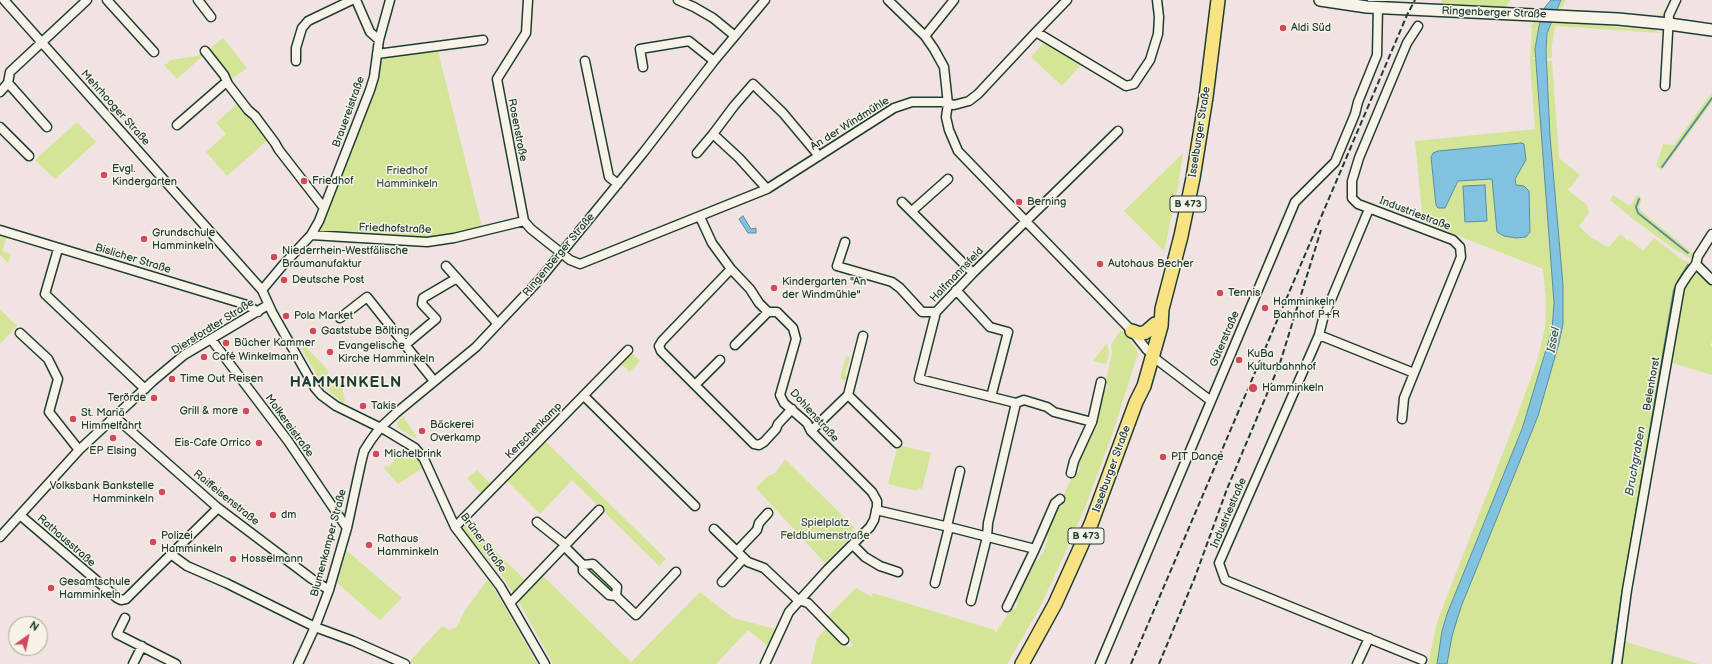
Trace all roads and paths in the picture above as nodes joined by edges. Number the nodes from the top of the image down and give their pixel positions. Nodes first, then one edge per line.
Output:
1 (4, 0) edge
2 (87, 0) edge
3 (107, 0) edge
4 (198, 0) edge
5 (352, 0) edge
6 (356, 0) edge
7 (390, 0) edge
8 (528, 0) edge
9 (678, 0) edge
10 (765, 0) edge
11 (888, 0) edge
12 (954, 0) edge
13 (1068, 0) edge
14 (1157, 0) edge
15 (1218, 0) edge
16 (1226, 0) edge
17 (1320, 0) edge
18 (1676, 0) edge
19 (1378, 8) junction
20 (211, 17) dead end
21 (1669, 24) junction
22 (1215, 25) junction
23 (1418, 26) dead end
24 (1712, 30) edge
25 (1036, 32) junction
26 (735, 36) junction
27 (925, 36) junction
28 (379, 40) junction
29 (483, 40) dead end
30 (41, 42) junction
31 (154, 52) dead end
32 (205, 52) dead end
33 (377, 54) junction
34 (296, 61) dead end
35 (585, 61) dead end
36 (714, 62) junction
37 (643, 67) dead end
38 (8, 83) junction
39 (228, 84) junction
40 (1665, 86) dead end
41 (0, 92) edge
42 (948, 104) junction
43 (177, 125) dead end
44 (0, 127) edge
45 (47, 127) dead end
46 (1118, 131) dead end
47 (713, 134) junction
48 (697, 153) dead end
49 (29, 156) dead end
50 (818, 156) junction
51 (948, 179) dead end
52 (618, 184) junction
53 (767, 189) junction
54 (902, 202) dead end
55 (324, 208) junction
56 (1369, 209) junction
57 (912, 211) junction
58 (700, 217) junction
59 (524, 221) junction
60 (1026, 221) junction
61 (0, 230) edge
62 (1712, 234) edge
63 (311, 235) junction
64 (844, 242) dead end
65 (58, 249) junction
66 (562, 253) junction
67 (1696, 264) junction
68 (446, 266) dead end
69 (732, 269) junction
70 (972, 273) junction
71 (457, 278) junction
72 (1712, 280) edge
73 (262, 290) junction
74 (956, 290) junction
75 (268, 305) junction
76 (1162, 309) junction
77 (258, 312) junction
78 (768, 312) junction
79 (936, 312) junction
80 (340, 318) dead end
81 (498, 324) junction
82 (1155, 324) junction
83 (1132, 332) junction
84 (20, 333) dead end
85 (1319, 335) junction
86 (863, 336) dead end
87 (210, 339) junction
88 (405, 345) junction
89 (735, 345) dead end
90 (628, 350) dead end
91 (1150, 353) junction
92 (720, 360) dead end
93 (1414, 373) junction
94 (434, 381) junction
95 (1101, 382) dead end
96 (695, 385) junction
97 (145, 389) junction
98 (848, 395) junction
99 (584, 396) junction
100 (991, 397) junction
101 (1211, 401) junction
102 (1016, 403) junction
103 (792, 409) junction
104 (115, 417) junction
105 (1402, 419) dead end
106 (1092, 422) junction
107 (380, 428) junction
108 (811, 431) junction
109 (897, 442) dead end
110 (79, 450) junction
111 (960, 471) dead end
112 (1071, 473) dead end
113 (1060, 498) dead end
114 (695, 506) dead end
115 (218, 508) junction
116 (599, 510) dead end
117 (876, 510) junction
118 (768, 513) dead end
119 (20, 516) junction
120 (537, 522) dead end
121 (948, 526) junction
122 (455, 527) junction
123 (347, 528) junction
124 (714, 529) dead end
125 (0, 537) edge
126 (987, 537) junction
127 (853, 545) junction
128 (565, 546) junction
129 (1035, 549) junction
130 (737, 551) junction
131 (172, 556) junction
132 (744, 558) junction
133 (583, 564) junction
134 (676, 572) dead end
135 (898, 572) dead end
136 (722, 582) dead end
137 (935, 583) dead end
138 (329, 590) junction
139 (616, 596) junction
140 (798, 600) junction
141 (971, 601) dead end
142 (510, 602) junction
143 (1006, 606) dead end
144 (125, 618) dead end
145 (315, 627) junction
146 (1369, 638) junction
147 (844, 640) dead end
148 (142, 646) junction
149 (1422, 660) dead end
150 (133, 664) edge
151 (176, 664) edge
152 (298, 664) edge
153 (405, 664) edge
154 (545, 664) edge
155 (765, 664) edge
156 (1022, 664) edge
157 (1100, 664) edge
158 (1357, 664) edge
159 (1617, 664) edge

1 - 30 street, Mehrhooger Straße
2 - 30 street
3 - 31 street
4 - 20 street
5 - 34 street
6 - 28 street
7 - 28 street, Brauereistraße
8 - 59 street, Rosenstraße
9 - 26 street
10 - 26 street, Ringenberger Straße
11 - 27 street
12 - 27 street
13 - 25 street, An der Windmühle
14 - 25 street
15 - 22 main road, Isselburger Straße / B 473
16 - 22 main road, B 473
17 - 19 main road, Ringenberger Straße
18 - 21 street
19 - 21 main road, Ringenberger Straße
19 - 101 street, Güterstraße
21 - 24 main road, Ringenberger Straße
21 - 40 street
22 - 76 main road, Isselburger Straße / B 473
23 - 56 street, Industriestraße
25 - 42 street, An der Windmühle
26 - 36 street, Ringenberger Straße
27 - 42 street
28 - 33 street, Brauereistraße
29 - 33 street
30 - 38 street
30 - 73 street, Mehrhooger Straße
32 - 39 street
33 - 55 street, Brauereistraße
35 - 52 street
36 - 37 street
36 - 52 street, Ringenberger Straße
38 - 41 street
38 - 45 street
39 - 43 street
39 - 55 street
42 - 50 street, An der Windmühle
42 - 60 street
44 - 49 street
46 - 60 street, Halfmannsfeld
47 - 48 street
47 - 50 street
47 - 53 street
50 - 53 street, An der Windmühle
51 - 57 street
52 - 66 street, Ringenberger Straße
53 - 58 street, An der Windmühle
54 - 57 street
55 - 63 street, Brauereistraße
56 - 85 street, Industriestraße
56 - 93 street, Industriestraße
57 - 70 street
58 - 66 street, An der Windmühle
58 - 69 street, Dohlenstraße
59 - 63 street, Friedhofstraße
59 - 66 street
60 - 70 street, Halfmannsfeld
60 - 83 street
61 - 65 street, Bislicher Straße
62 - 67 street, Belenhorst
63 - 73 street, Brauereistraße
64 - 79 street
65 - 77 street, Bislicher Straße
65 - 97 street
66 - 81 street, Ringenberger Straße
67 - 72 street
67 - 159 street, Belenhorst
68 - 71 street
69 - 78 street, Dohlenstraße
69 - 96 street
70 - 74 street, Halfmannsfeld
71 - 81 street
71 - 88 street
73 - 75 street, Mehrhooger Straße
74 - 79 street, Halfmannsfeld
74 - 100 street
75 - 77 street, Diersfordter Straße
75 - 107 street, Brüner Straße
76 - 82 main road, Isselburger Straße / B 473
76 - 91 main road, Isselburger Straße / B 473
77 - 87 street, Diersfordter Straße
78 - 89 street
78 - 103 street, Dohlenstraße
79 - 100 street, Halfmannsfeld
80 - 88 street
81 - 94 street, Ringenberger Straße
82 - 83 main road
82 - 91 main road, Isselburger Straße / B 473
83 - 91 street
84 - 110 street
85 - 93 street
85 - 146 street, Industriestraße
86 - 98 street
87 - 97 street, Diersfordter Straße
87 - 123 street, Molkereistraße
88 - 94 street
90 - 99 street, Kerschenkamp
91 - 101 street
91 - 156 main road, Isselburger Straße / B 473
92 - 96 street
93 - 105 street, Industriestraße
94 - 107 street, Ringenberger Straße
95 - 106 street
96 - 103 street
97 - 104 street, Diersfordter Straße
98 - 108 street
98 - 109 street
99 - 114 street
99 - 122 street, Kerschenkamp
100 - 102 street
101 - 157 street, Güterstraße
102 - 106 street
102 - 126 street
103 - 108 street, Dohlenstraße
104 - 110 street, Diersfordter Straße
104 - 115 street, Raiffeisenstraße
106 - 112 street
107 - 122 street, Brüner Straße
107 - 123 street, Blumenkamper Straße
108 - 117 street, Dohlenstraße
110 - 119 street, Diersfordter Straße
111 - 121 street
113 - 129 street
115 - 131 street, Rathausstraße
115 - 138 street, Raiffeisenstraße
116 - 128 street
117 - 121 street
117 - 127 street
118 - 130 street
119 - 125 street, Diersfordter Straße
119 - 131 street, Rathausstraße
120 - 128 street
121 - 126 street
121 - 137 street
122 - 142 street, Brüner Straße
123 - 138 street, Blumenkamper Straße
124 - 130 street
126 - 129 street
126 - 141 street
127 - 135 street
127 - 140 street
128 - 133 street
128 - 142 street
129 - 143 street
130 - 132 street
131 - 145 street
132 - 136 street
132 - 140 street
133 - 139 street
133 - 139 street
134 - 139 street
138 - 145 street, Blumenkamper Straße
140 - 147 street
140 - 155 street
142 - 154 street, Brüner Straße
144 - 148 street
145 - 152 street, Blumenkamper Straße
145 - 153 street
146 - 149 street, Industriestraße
146 - 158 street
148 - 150 street
148 - 151 street

